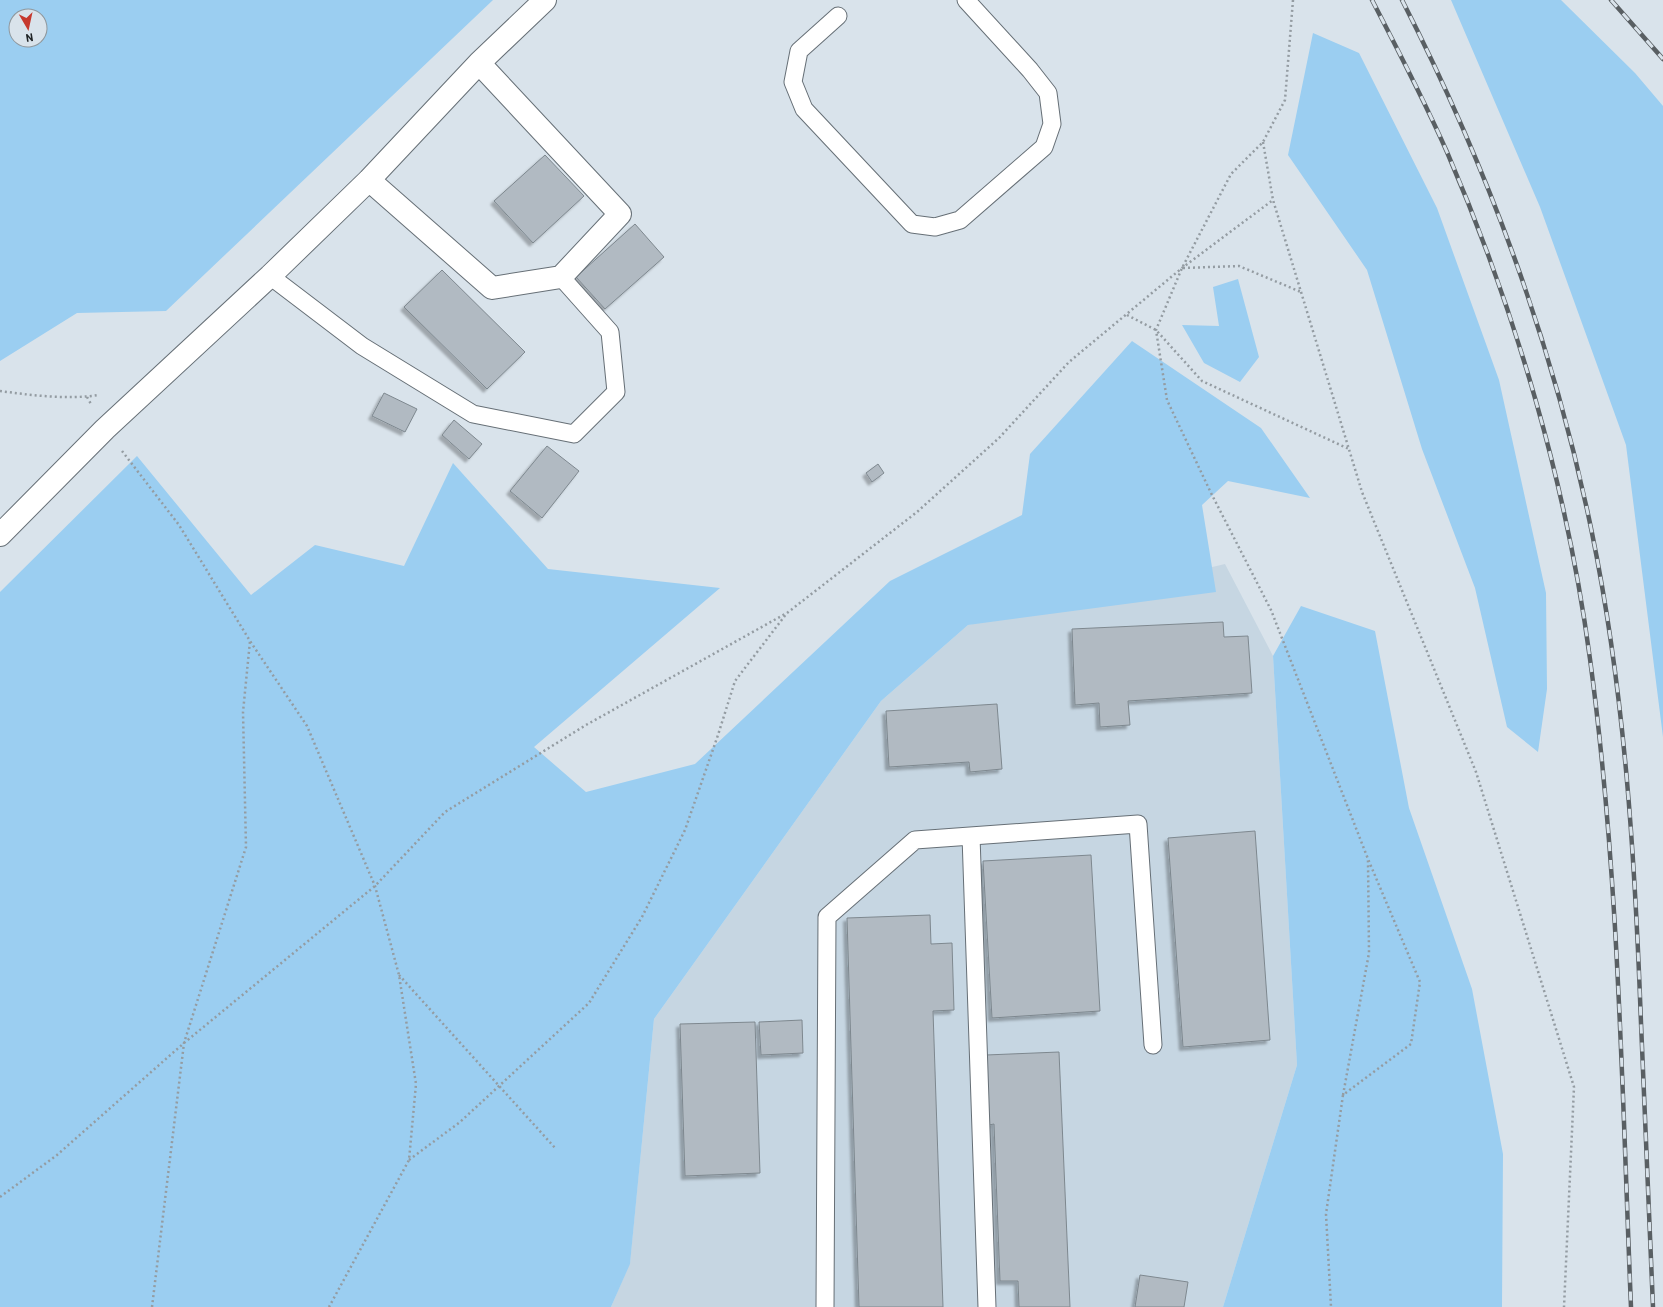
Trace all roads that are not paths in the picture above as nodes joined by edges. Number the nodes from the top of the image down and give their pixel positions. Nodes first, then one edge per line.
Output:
1 (545, 0) edge
2 (966, 0) edge
3 (838, 16) dead end
4 (479, 64) junction
5 (369, 180) junction
6 (270, 276) junction
7 (561, 277) junction
8 (0, 535) edge
9 (971, 836) junction
10 (1153, 1045) dead end
11 (825, 1307) edge
12 (987, 1307) edge

1 - 4 street
2 - 3 lane
4 - 5 street
4 - 7 street
5 - 6 street
5 - 7 street
6 - 7 lane
6 - 8 street
9 - 10 lane
9 - 11 lane
9 - 12 lane

